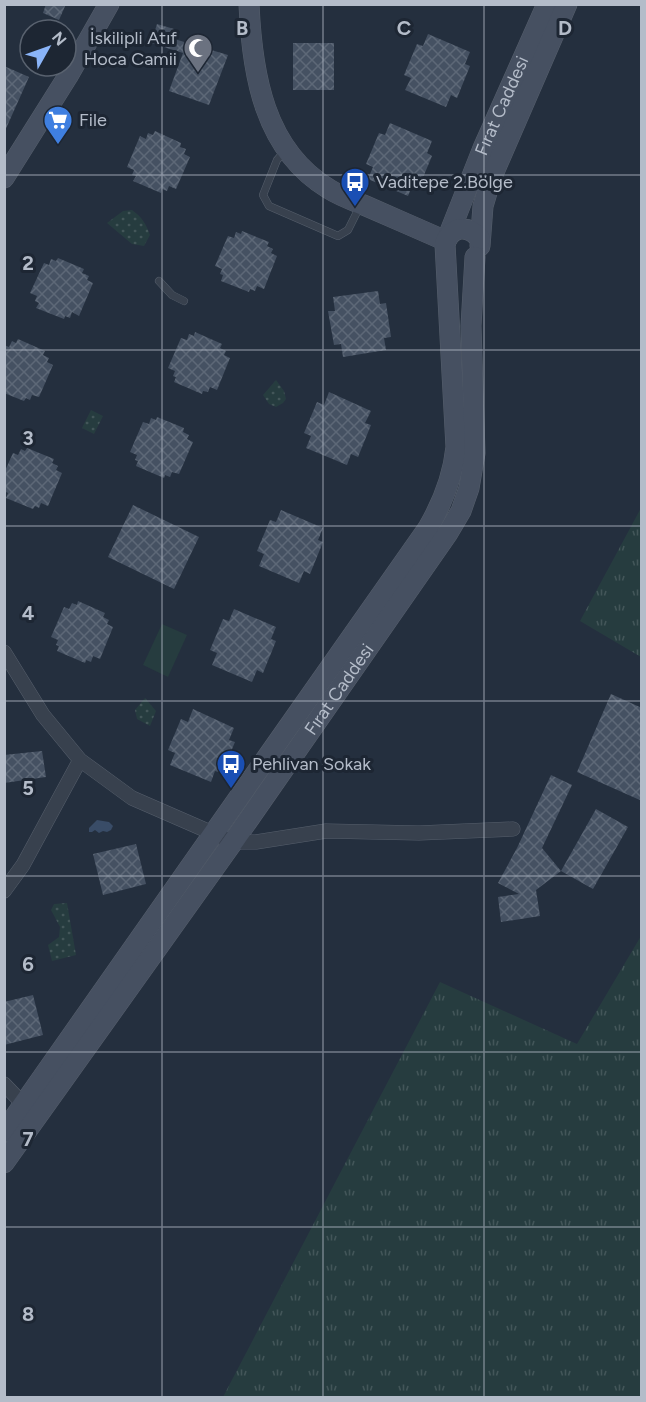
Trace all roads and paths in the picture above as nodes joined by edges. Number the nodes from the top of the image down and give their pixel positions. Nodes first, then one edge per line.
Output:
1 (109, 4) edge
2 (249, 4) edge
3 (547, 4) edge
4 (567, 4) edge
5 (286, 150) junction
6 (4, 178) edge
7 (361, 204) junction
8 (447, 247) junction
9 (478, 248) junction
10 (159, 281) dead end
11 (184, 301) dead end
12 (4, 652) edge
13 (80, 760) junction
14 (513, 829) dead end
15 (213, 834) junction
16 (233, 842) junction
17 (4, 891) edge
18 (4, 1084) edge
19 (31, 1112) junction
20 (4, 1132) edge
21 (4, 1163) edge

1 - 6 main road
2 - 5 main road
3 - 8 main road, Fırat Caddesi
4 - 9 main road, Fırat Caddesi
5 - 7 main road
5 - 7 lane
7 - 8 main road
8 - 9 main road
8 - 9 main road
8 - 15 main road, Fırat Caddesi
9 - 16 main road, Fırat Caddesi
10 - 11 lane
12 - 13 street
13 - 15 street
13 - 17 street
14 - 16 street
15 - 16 street
15 - 19 main road, Fırat Caddesi
16 - 19 main road, Fırat Caddesi
18 - 19 street
19 - 20 main road, Fırat Caddesi
19 - 21 main road, Fırat Caddesi

